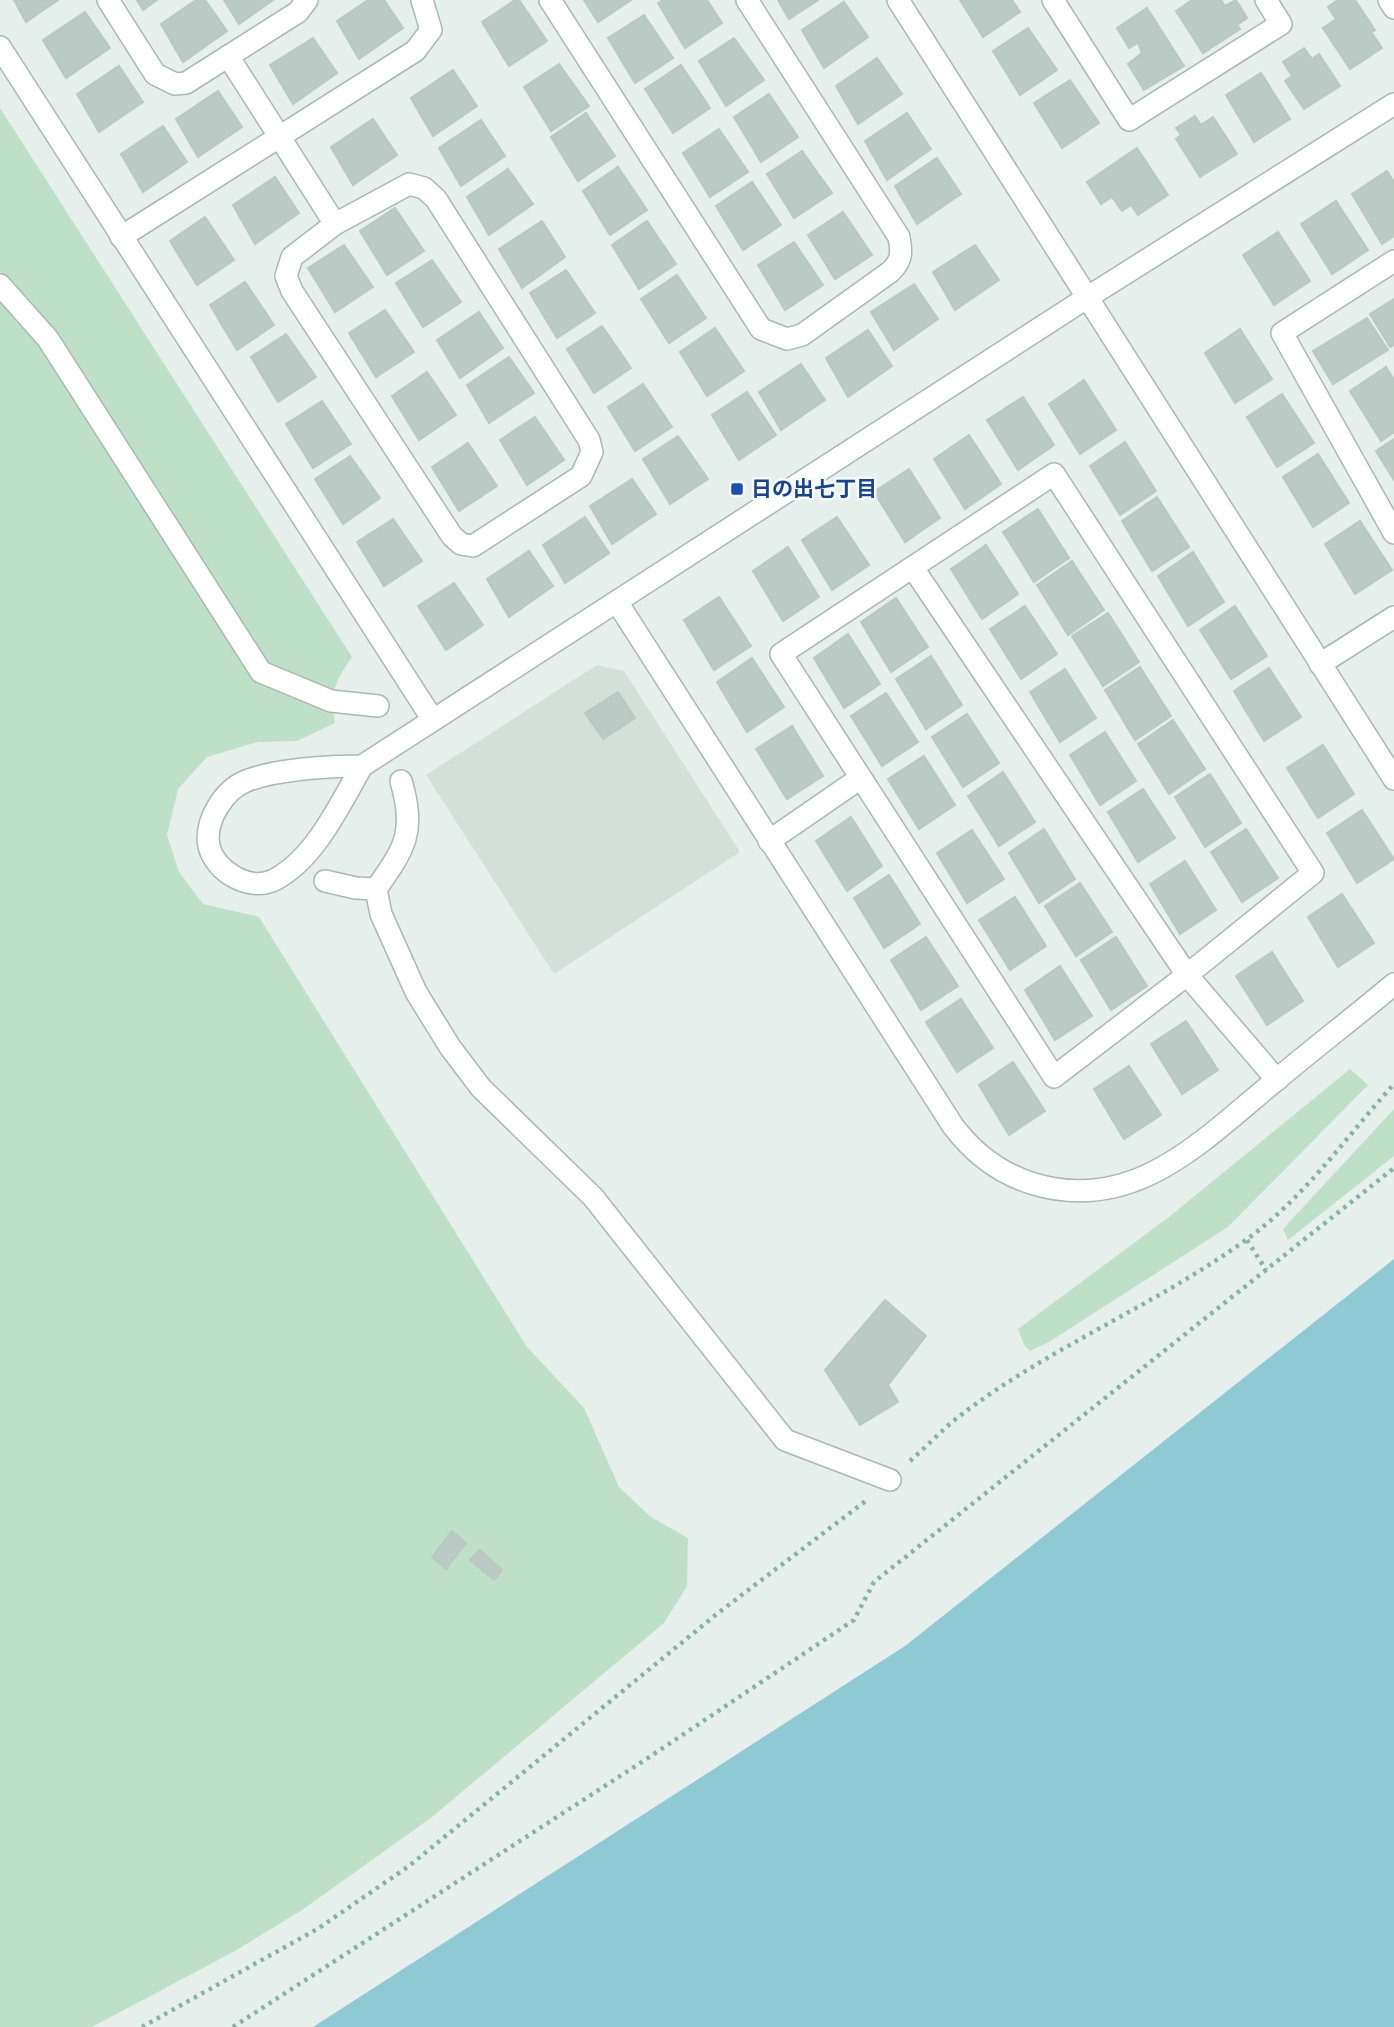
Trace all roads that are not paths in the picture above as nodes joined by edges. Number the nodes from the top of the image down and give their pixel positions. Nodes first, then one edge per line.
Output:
1 (108, 0) edge
2 (307, 0) edge
3 (422, 0) edge
4 (550, 0) edge
5 (747, 0) edge
6 (898, 0) edge
7 (1054, 0) edge
8 (1266, 0) edge
9 (1389, 0) edge
10 (1394, 8) edge
11 (0, 47) edge
12 (228, 56) junction
13 (1394, 104) edge
14 (279, 136) junction
15 (335, 224) junction
16 (121, 237) junction
17 (1394, 261) edge
18 (0, 285) edge
19 (1088, 297) junction
20 (1394, 533) edge
21 (913, 568) junction
22 (617, 602) junction
23 (1394, 617) edge
24 (1320, 664) junction
25 (379, 706) dead end
26 (433, 720) junction
27 (362, 766) junction
28 (859, 779) junction
29 (1394, 779) edge
30 (401, 781) dead end
31 (769, 841) junction
32 (325, 880) dead end
33 (376, 889) junction
34 (1187, 975) junction
35 (1394, 984) edge
36 (1277, 1080) junction
37 (890, 1480) road end

1 - 12 street
2 - 12 street
3 - 14 street
4 - 5 street
6 - 19 street
7 - 8 street
9 - 10 street
11 - 16 street
12 - 14 street
13 - 19 street
14 - 15 street
14 - 16 street
15 - 15 street
16 - 26 street
17 - 20 street
18 - 25 street
19 - 22 street
19 - 24 street
21 - 28 street
21 - 34 street
21 - 34 street
22 - 26 street
22 - 31 street
23 - 24 street
24 - 29 street
26 - 27 street
27 - 27 street
28 - 31 street
28 - 34 street
30 - 33 street
31 - 36 street
32 - 33 street
33 - 37 street
34 - 36 street
35 - 36 street

